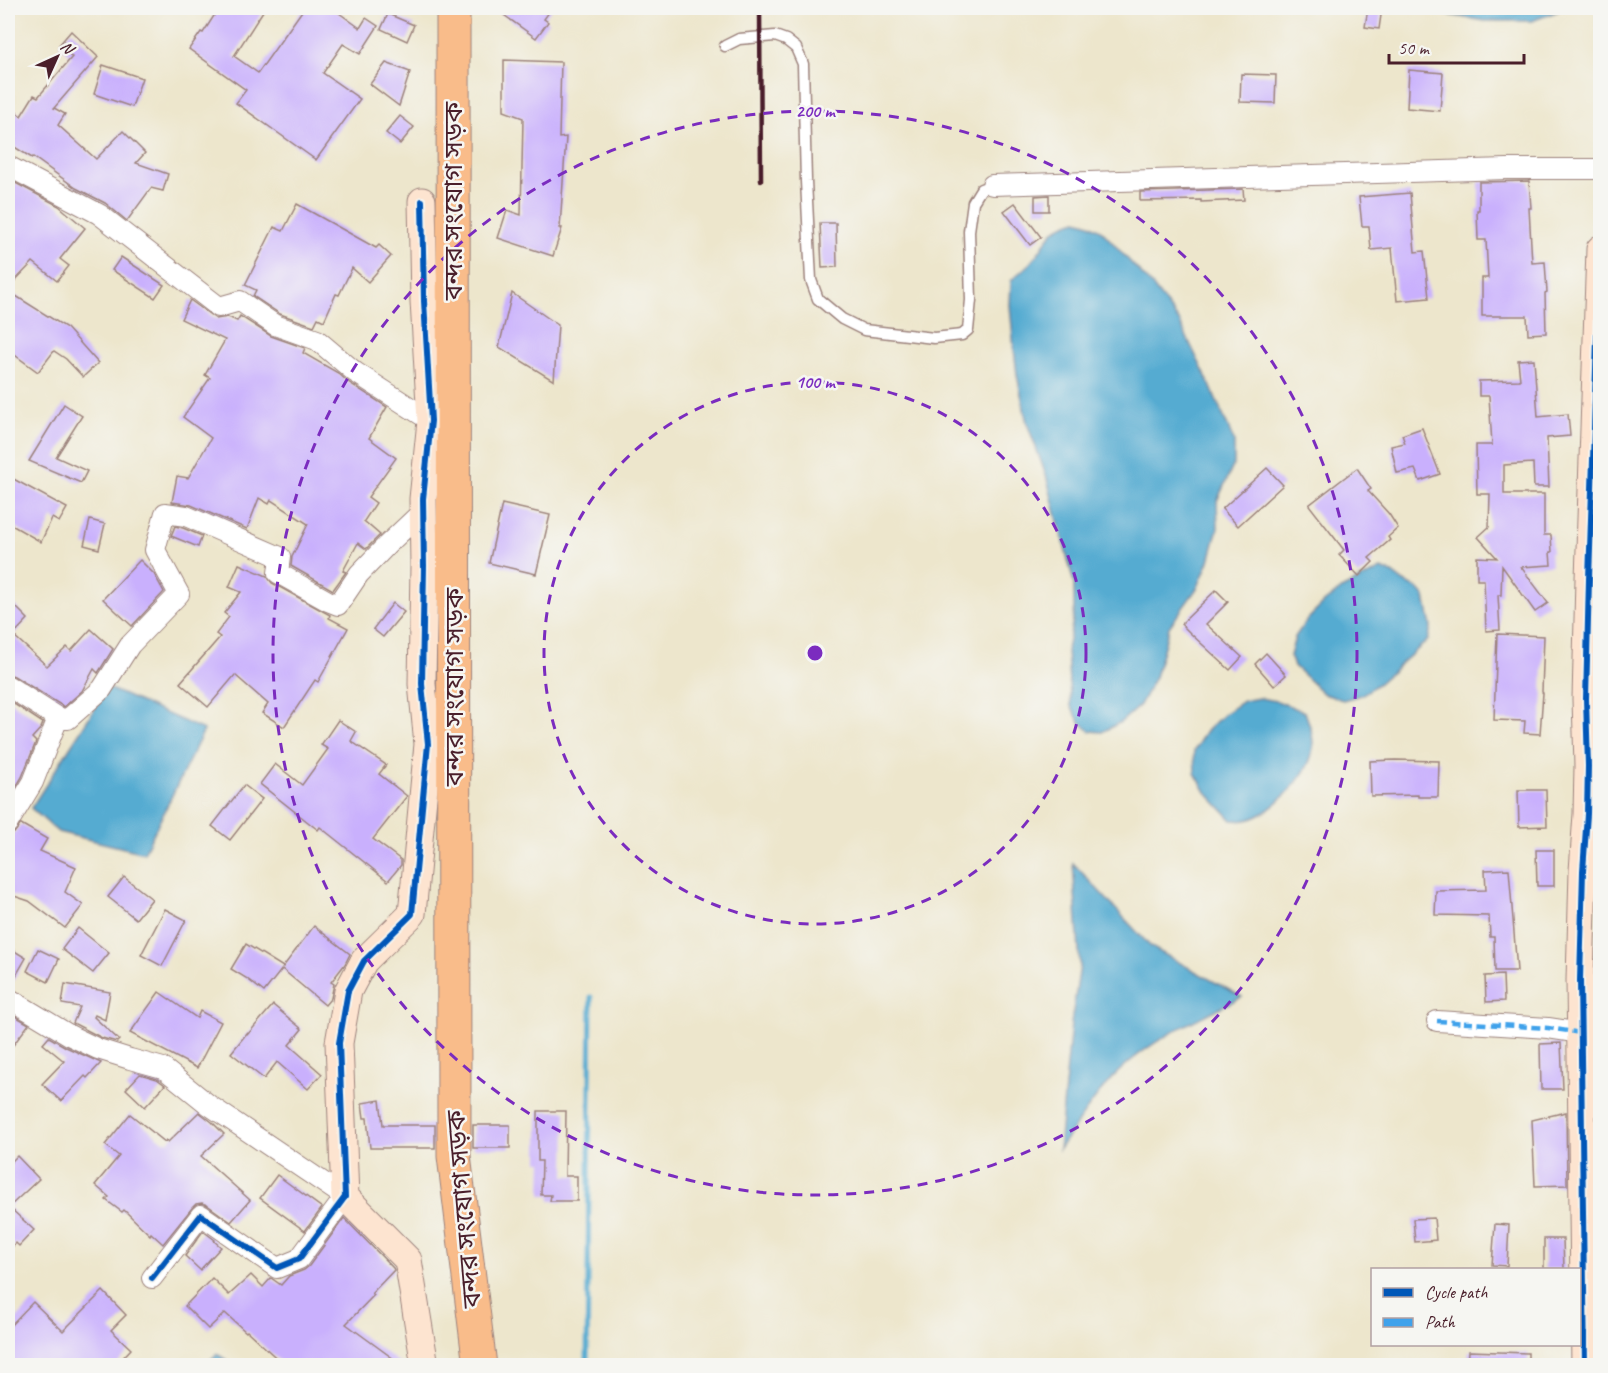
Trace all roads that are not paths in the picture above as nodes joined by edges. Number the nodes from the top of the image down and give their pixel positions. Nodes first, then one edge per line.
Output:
1 (453, 8) edge
2 (725, 46) dead end
3 (8, 166) edge
4 (1600, 169) edge
5 (992, 184) joint
6 (422, 201) dead end
7 (1600, 249) edge
8 (431, 421) junction
9 (423, 511) junction
10 (8, 686) edge
11 (58, 718) junction
12 (1594, 766) edge
13 (8, 824) edge
14 (8, 998) edge
15 (1437, 1021) dead end
16 (1581, 1032) junction
17 (345, 1197) junction
18 (152, 1278) dead end
19 (425, 1365) edge
20 (480, 1365) edge
21 (1585, 1365) edge

1 - 20 highway, বন্দর সংযোগ সড়ক
2 - 5 lane
3 - 8 street
4 - 5 street
6 - 8 street
7 - 12 street
8 - 9 street
9 - 11 street
9 - 17 street
10 - 11 street
11 - 13 street
12 - 16 street
14 - 17 street
15 - 16 street
16 - 21 street
17 - 18 street
17 - 19 street

